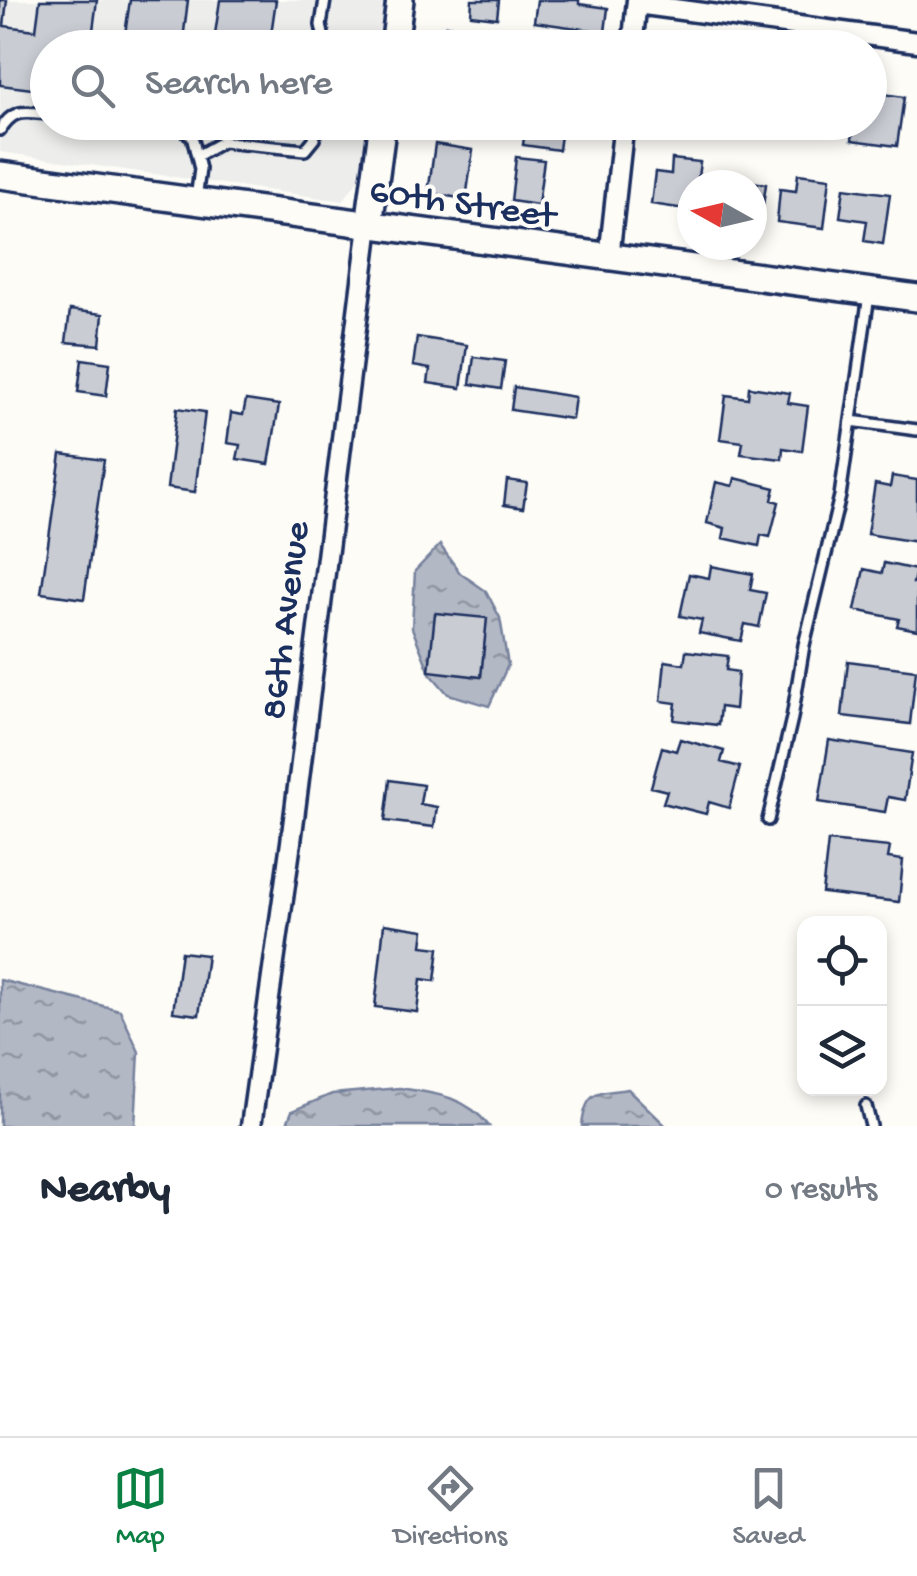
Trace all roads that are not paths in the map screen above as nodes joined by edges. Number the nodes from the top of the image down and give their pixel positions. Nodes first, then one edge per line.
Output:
1 (324, 0) edge
2 (400, 0) edge
3 (637, 2) edge
4 (323, 30) edge
5 (396, 30) edge
6 (634, 30) edge
7 (833, 30) edge
8 (887, 38) edge
9 (917, 42) edge
10 (30, 113) edge
11 (0, 130) edge
12 (193, 140) edge
13 (313, 140) edge
14 (382, 140) edge
15 (622, 140) edge
16 (222, 142) joint
17 (197, 156) junction
18 (0, 175) edge
19 (196, 202) junction
20 (370, 225) junction
21 (609, 258) junction
22 (869, 292) junction
23 (917, 298) edge
24 (851, 420) junction
25 (917, 430) edge
26 (768, 820) dead end
27 (866, 1106) dead end
28 (250, 1126) edge
29 (871, 1126) edge

1 - 4 lane
2 - 5 street
3 - 6 street
3 - 7 street
8 - 9 street
10 - 11 lane
12 - 17 lane
13 - 16 lane
14 - 20 street, 86th Avenue
15 - 21 street
16 - 17 lane
17 - 19 lane
18 - 19 street, 60th Street
19 - 20 street, 60th Street
20 - 21 street, 60th Street
20 - 28 street, 86th Avenue
21 - 22 street, 60th Street
22 - 23 street, 60th Street
22 - 24 lane
24 - 25 lane
24 - 26 lane
27 - 29 lane

